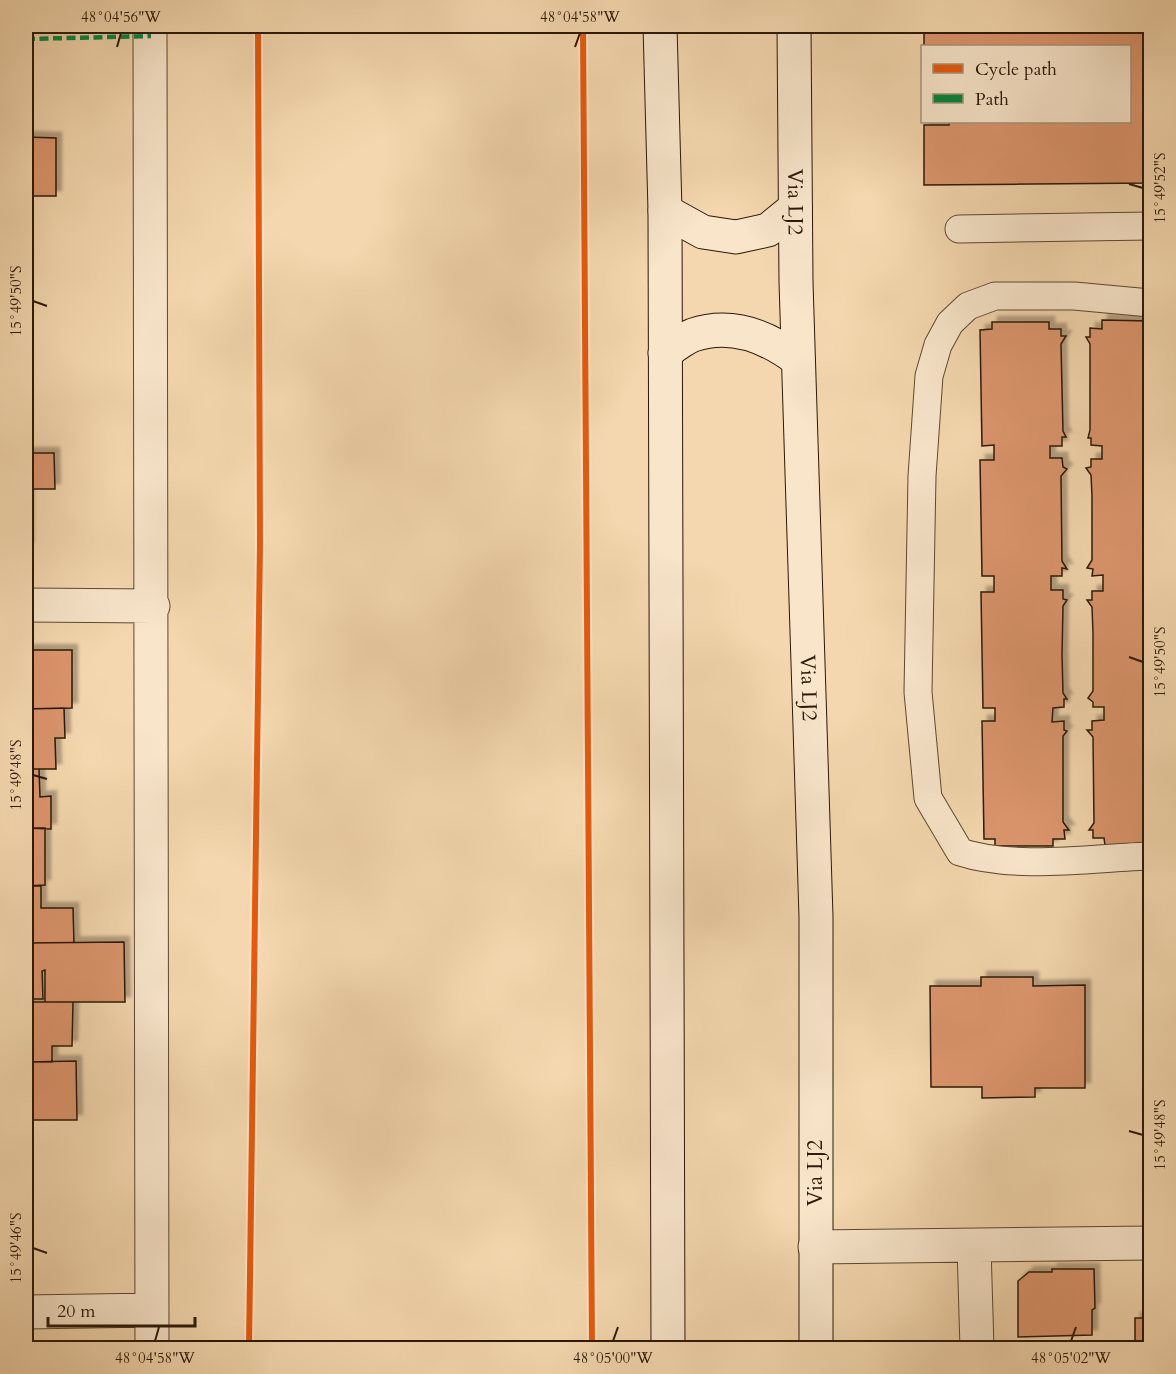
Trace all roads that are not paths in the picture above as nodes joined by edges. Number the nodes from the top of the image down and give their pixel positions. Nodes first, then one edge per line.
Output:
1 (150, 26) edge
2 (660, 26) edge
3 (794, 26) edge
4 (795, 208) junction
5 (665, 212) junction
6 (1150, 226) edge
7 (959, 229) dead end
8 (1150, 303) edge
9 (665, 353) junction
10 (798, 360) junction
11 (26, 605) edge
12 (153, 606) junction
13 (1150, 856) edge
14 (1150, 1243) edge
15 (815, 1247) junction
16 (974, 1247) junction
17 (152, 1310) junction
18 (26, 1312) edge
19 (152, 1348) edge
20 (668, 1348) edge
21 (816, 1348) edge
22 (977, 1348) edge

1 - 12 main road
2 - 5 main road
3 - 4 main road, Via LJ2
4 - 5 main road
4 - 10 main road, Via LJ2
5 - 9 main road
6 - 7 lane
8 - 13 lane
9 - 10 main road
9 - 20 main road
10 - 15 main road, Via LJ2
11 - 12 main road
12 - 17 main road
14 - 16 main road
15 - 16 main road
15 - 21 main road, Via LJ2
16 - 22 main road
17 - 18 main road
17 - 19 main road

